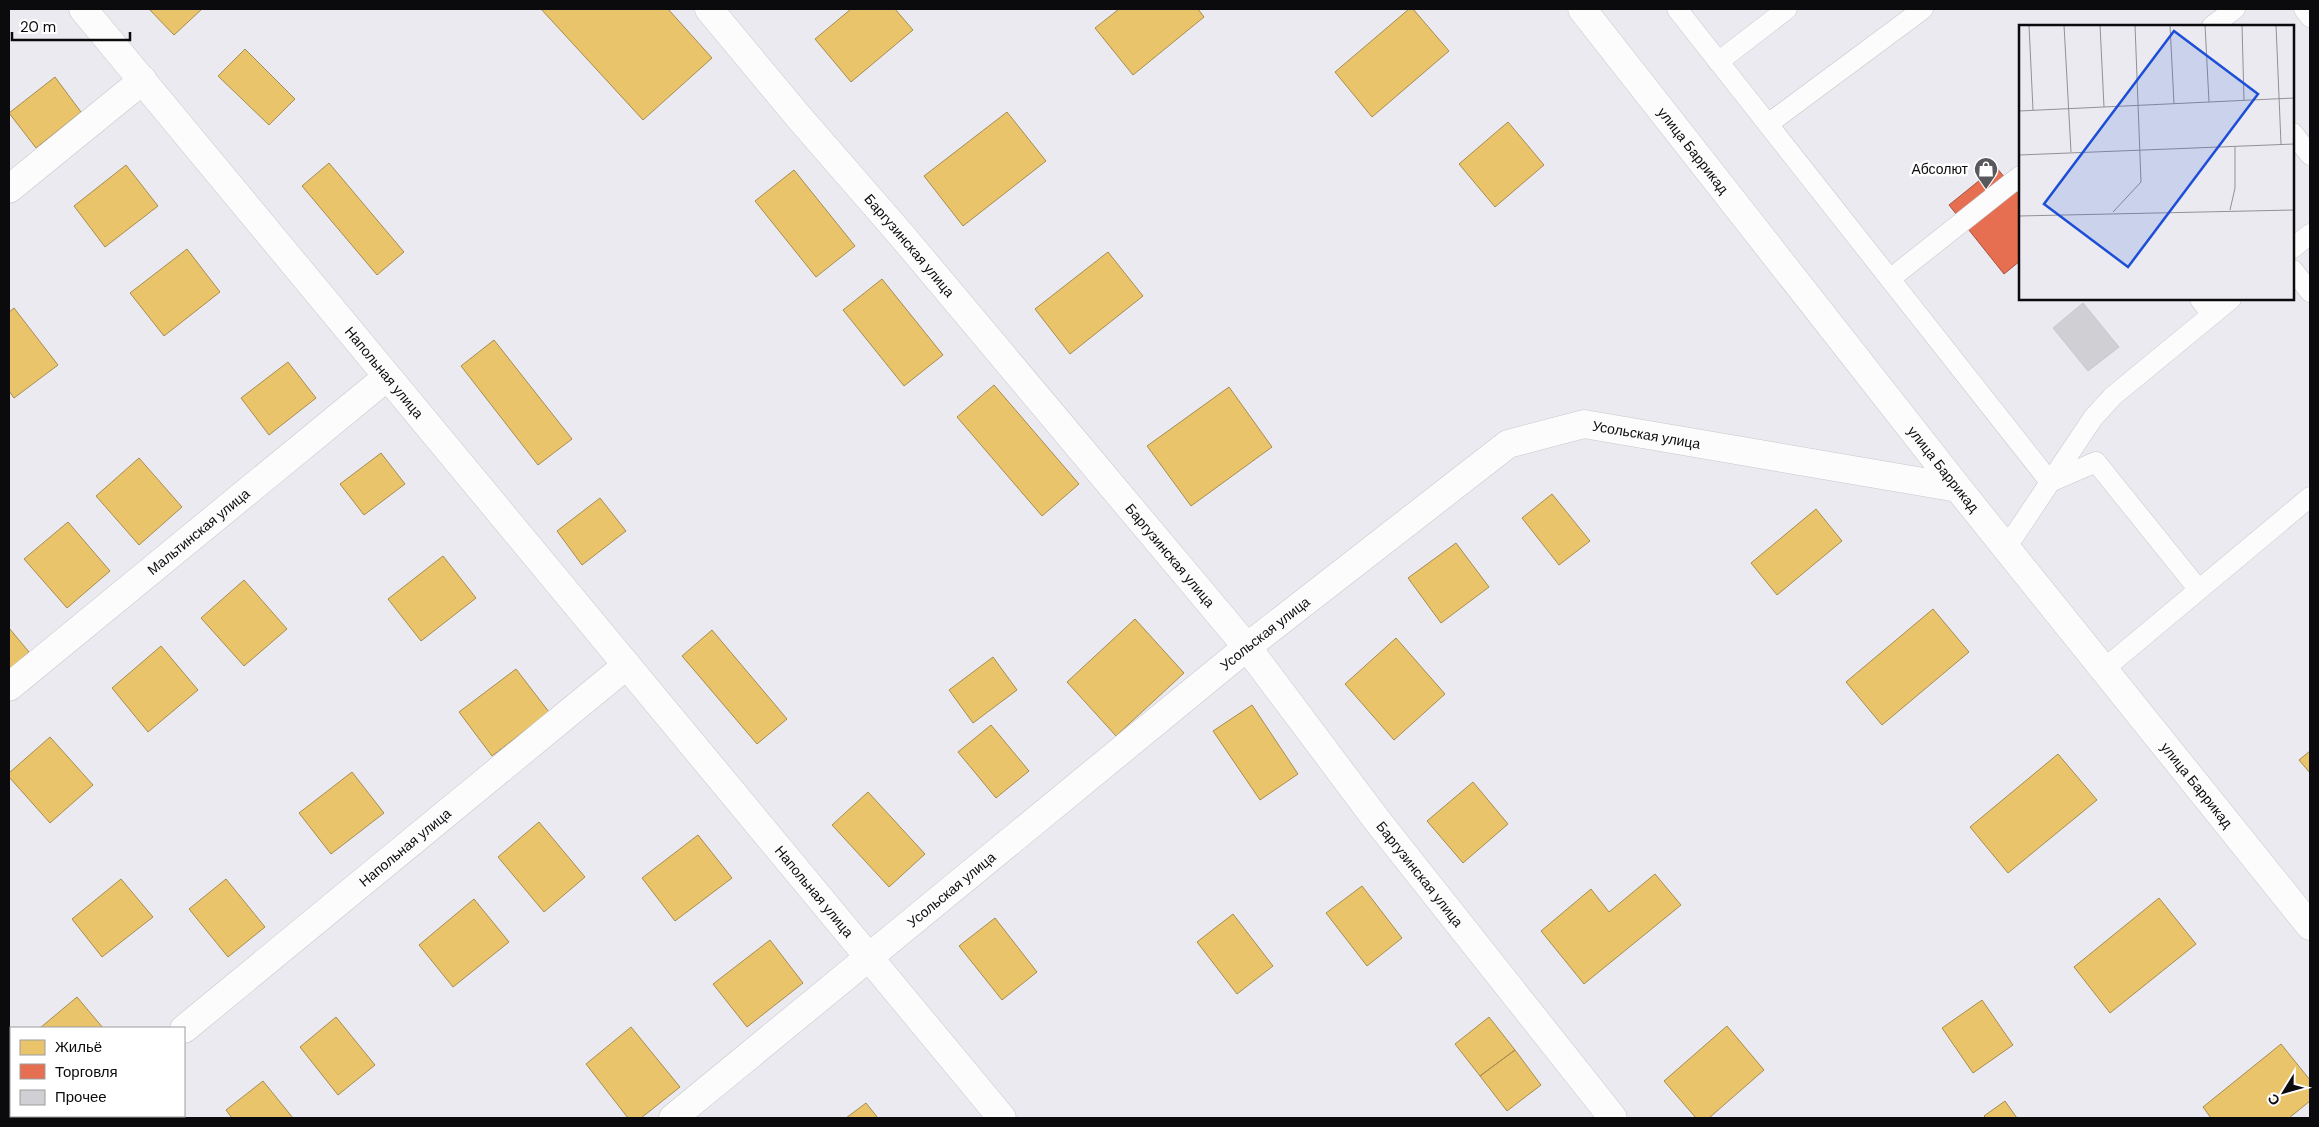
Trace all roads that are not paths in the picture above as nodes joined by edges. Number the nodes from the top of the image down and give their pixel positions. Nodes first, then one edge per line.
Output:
1 (83, 9) edge
2 (709, 9) edge
3 (1582, 9) edge
4 (1677, 9) edge
5 (1787, 9) edge
6 (1922, 9) edge
7 (2235, 9) edge
8 (2304, 9) edge
9 (2310, 17) edge
10 (2213, 25) edge
11 (1718, 62) junction
12 (143, 80) junction
13 (1768, 124) junction
14 (2294, 134) edge
15 (2310, 155) edge
16 (2019, 177) edge
17 (9, 189) edge
18 (2310, 234) edge
19 (2294, 247) edge
20 (2294, 271) edge
21 (1890, 279) junction
22 (2310, 292) edge
23 (2201, 300) edge
24 (2230, 300) edge
25 (2212, 315) junction
26 (387, 376) junction
27 (2050, 482) junction
28 (1958, 488) junction
29 (2310, 498) edge
30 (2006, 548) junction
31 (2199, 590) junction
32 (1247, 647) junction
33 (627, 665) junction
34 (2104, 669) junction
35 (9, 688) edge
36 (2310, 926) edge
37 (868, 957) junction
38 (185, 1028) edge
39 (673, 1118) edge
40 (1002, 1118) edge
41 (1613, 1118) edge

1 - 12 street, Напольная улица
2 - 32 street, Баргузинская улица
3 - 28 street, улица Баррикад
4 - 11 lane
5 - 11 lane
6 - 13 lane
7 - 10 lane
8 - 9 lane
11 - 13 lane
12 - 17 street
12 - 26 street, Напольная улица
13 - 21 lane
14 - 15 lane
16 - 21 lane
18 - 19 lane
20 - 22 lane
21 - 27 lane
23 - 25 lane
24 - 25 lane
25 - 27 lane
26 - 33 street, Напольная улица
26 - 35 street, Мальтинская улица
27 - 30 lane
27 - 31 lane
28 - 30 street, улица Баррикад
28 - 32 street, Усольская улица
29 - 31 lane
30 - 34 street, улица Баррикад
31 - 34 lane
32 - 37 street, Усольская улица
32 - 41 street, Баргузинская улица
33 - 37 street, Напольная улица
33 - 38 street, Напольная улица
34 - 36 street, улица Баррикад
37 - 39 street, Усольская улица
37 - 40 street, Напольная улица

